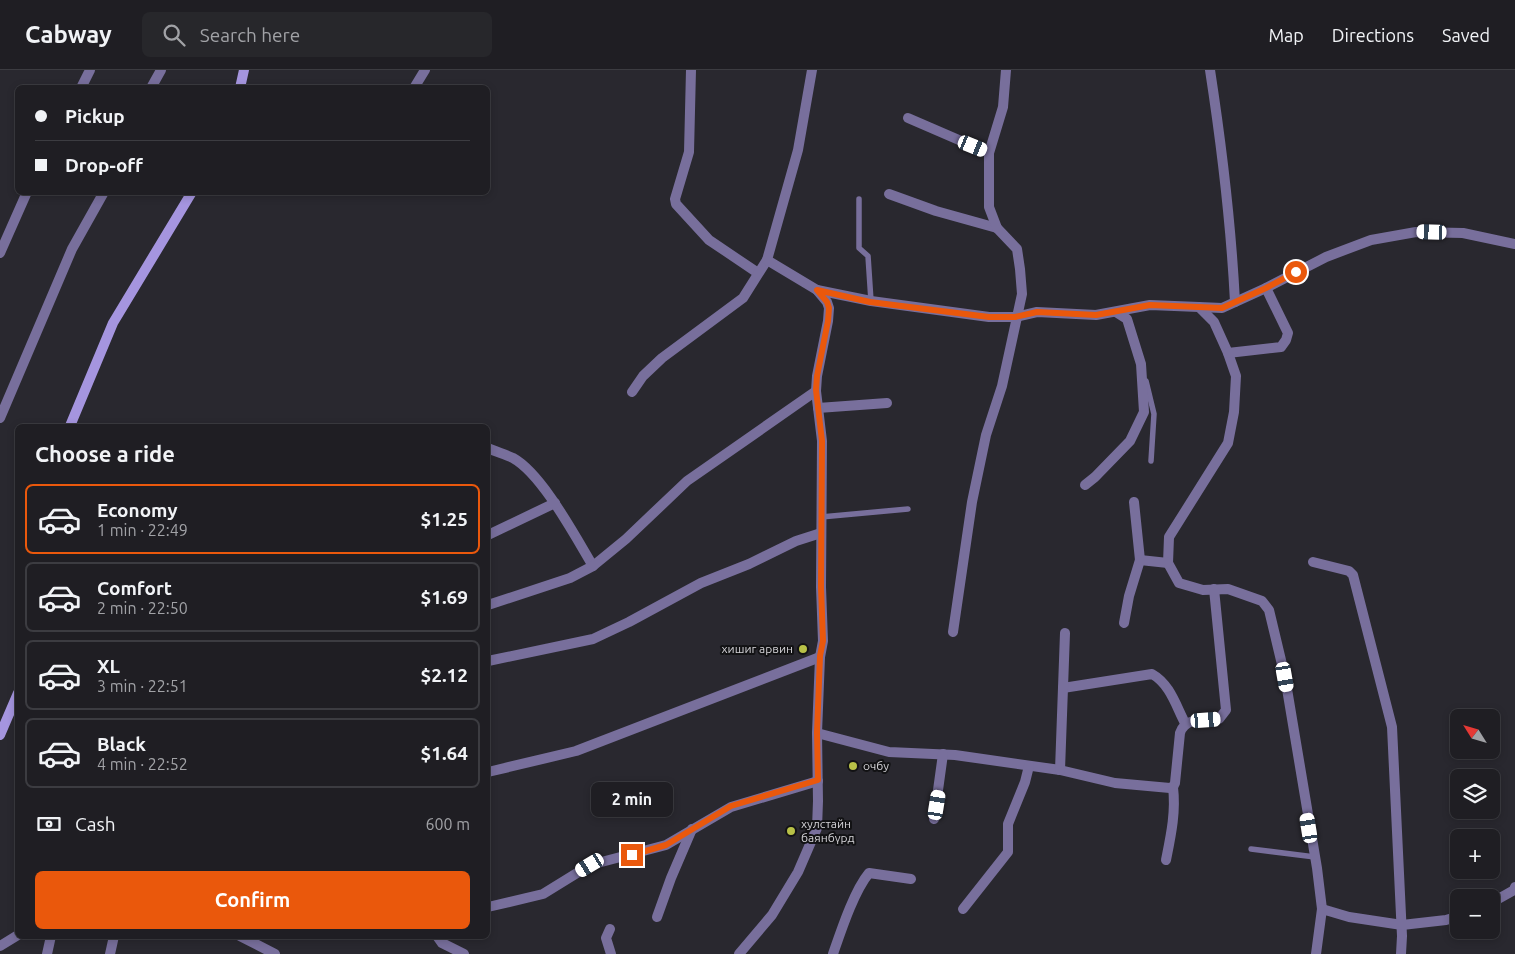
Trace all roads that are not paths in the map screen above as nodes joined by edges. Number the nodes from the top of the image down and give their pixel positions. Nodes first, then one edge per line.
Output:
1 (90, 70) edge
2 (161, 70) edge
3 (244, 70) edge
4 (425, 70) edge
5 (691, 70) edge
6 (812, 70) edge
7 (1006, 70) edge
8 (1210, 70) edge
9 (82, 85) edge
10 (154, 85) edge
11 (241, 85) edge
12 (416, 85) edge
13 (908, 118) dead end
14 (990, 153) junction
15 (889, 194) dead end
16 (27, 195) edge
17 (102, 195) edge
18 (190, 195) edge
19 (859, 199) dead end
20 (997, 228) junction
21 (1515, 244) edge
22 (0, 253) edge
23 (767, 260) junction
24 (758, 273) junction
25 (1266, 288) junction
26 (817, 290) junction
27 (870, 302) junction
28 (1235, 302) junction
29 (1199, 307) junction
30 (1116, 312) junction
31 (1015, 317) junction
32 (1228, 353) junction
33 (1141, 364) junction
34 (816, 390) junction
35 (632, 392) dead end
36 (887, 403) dead end
37 (818, 408) junction
38 (0, 418) edge
39 (71, 424) edge
40 (490, 449) edge
41 (1151, 461) dead end
42 (1086, 486) dead end
43 (1134, 502) dead end
44 (555, 503) junction
45 (908, 509) dead end
46 (821, 517) junction
47 (821, 533) junction
48 (490, 534) edge
49 (1140, 560) junction
50 (1313, 562) dead end
51 (1168, 563) junction
52 (593, 566) junction
53 (1214, 589) junction
54 (490, 604) edge
55 (1124, 623) dead end
56 (953, 632) dead end
57 (1065, 634) dead end
58 (820, 656) junction
59 (490, 661) edge
60 (1063, 688) junction
61 (15, 700) edge
62 (1185, 723) junction
63 (817, 732) junction
64 (0, 735) edge
65 (944, 754) junction
66 (1029, 766) junction
67 (1060, 770) junction
68 (490, 772) edge
69 (818, 780) junction
70 (1173, 786) junction
71 (934, 819) dead end
72 (692, 828) junction
73 (1251, 849) dead end
74 (1315, 857) junction
75 (1166, 860) dead end
76 (911, 879) dead end
77 (1515, 887) edge
78 (1500, 898) edge
79 (490, 907) edge
80 (1322, 909) junction
81 (964, 910) dead end
82 (657, 917) dead end
83 (1450, 919) edge
84 (1402, 925) junction
85 (610, 929) dead end
86 (15, 937) edge
87 (50, 939) edge
88 (113, 939) edge
89 (245, 939) edge
90 (439, 939) edge
91 (0, 946) edge
92 (271, 953) edge
93 (47, 954) edge
94 (110, 954) edge
95 (464, 954) edge
96 (611, 954) edge
97 (739, 954) edge
98 (833, 954) edge
99 (1316, 954) edge
100 (1401, 954) edge

1 - 9 street
2 - 10 street
3 - 11 main road
4 - 12 street
5 - 24 street
6 - 23 street
7 - 14 street
8 - 28 street
13 - 14 street
14 - 20 street
15 - 20 street
16 - 22 street
17 - 38 street
18 - 39 main road
19 - 27 lane
20 - 31 street
21 - 25 street
23 - 24 street
23 - 26 street
24 - 35 street
25 - 28 street
25 - 32 street
26 - 27 street
26 - 34 street
27 - 31 street
28 - 29 street
29 - 30 street
29 - 32 street
30 - 31 street
30 - 33 street
31 - 56 street
32 - 51 street
33 - 41 lane
33 - 42 street
34 - 37 street
34 - 52 street
36 - 37 street
37 - 46 street
40 - 44 street
43 - 49 street
44 - 48 street
44 - 52 street
45 - 46 lane
46 - 47 street
47 - 58 street
47 - 59 street
49 - 51 street
49 - 55 street
50 - 84 street
51 - 53 street
52 - 54 street
53 - 62 street
53 - 74 street
57 - 60 street
58 - 63 street
58 - 68 street
60 - 62 street
60 - 67 street
61 - 64 main road
62 - 70 street
63 - 65 street
63 - 69 street
65 - 66 street
65 - 71 street
66 - 67 street
66 - 81 street
67 - 70 street
69 - 72 street
69 - 97 street
70 - 75 street
72 - 79 street
72 - 82 street
73 - 74 lane
74 - 80 street
76 - 98 street
77 - 78 street
80 - 84 street
80 - 99 street
83 - 84 street
84 - 100 street
85 - 96 street
86 - 91 street
87 - 93 street
88 - 94 street
89 - 92 street
90 - 95 street

